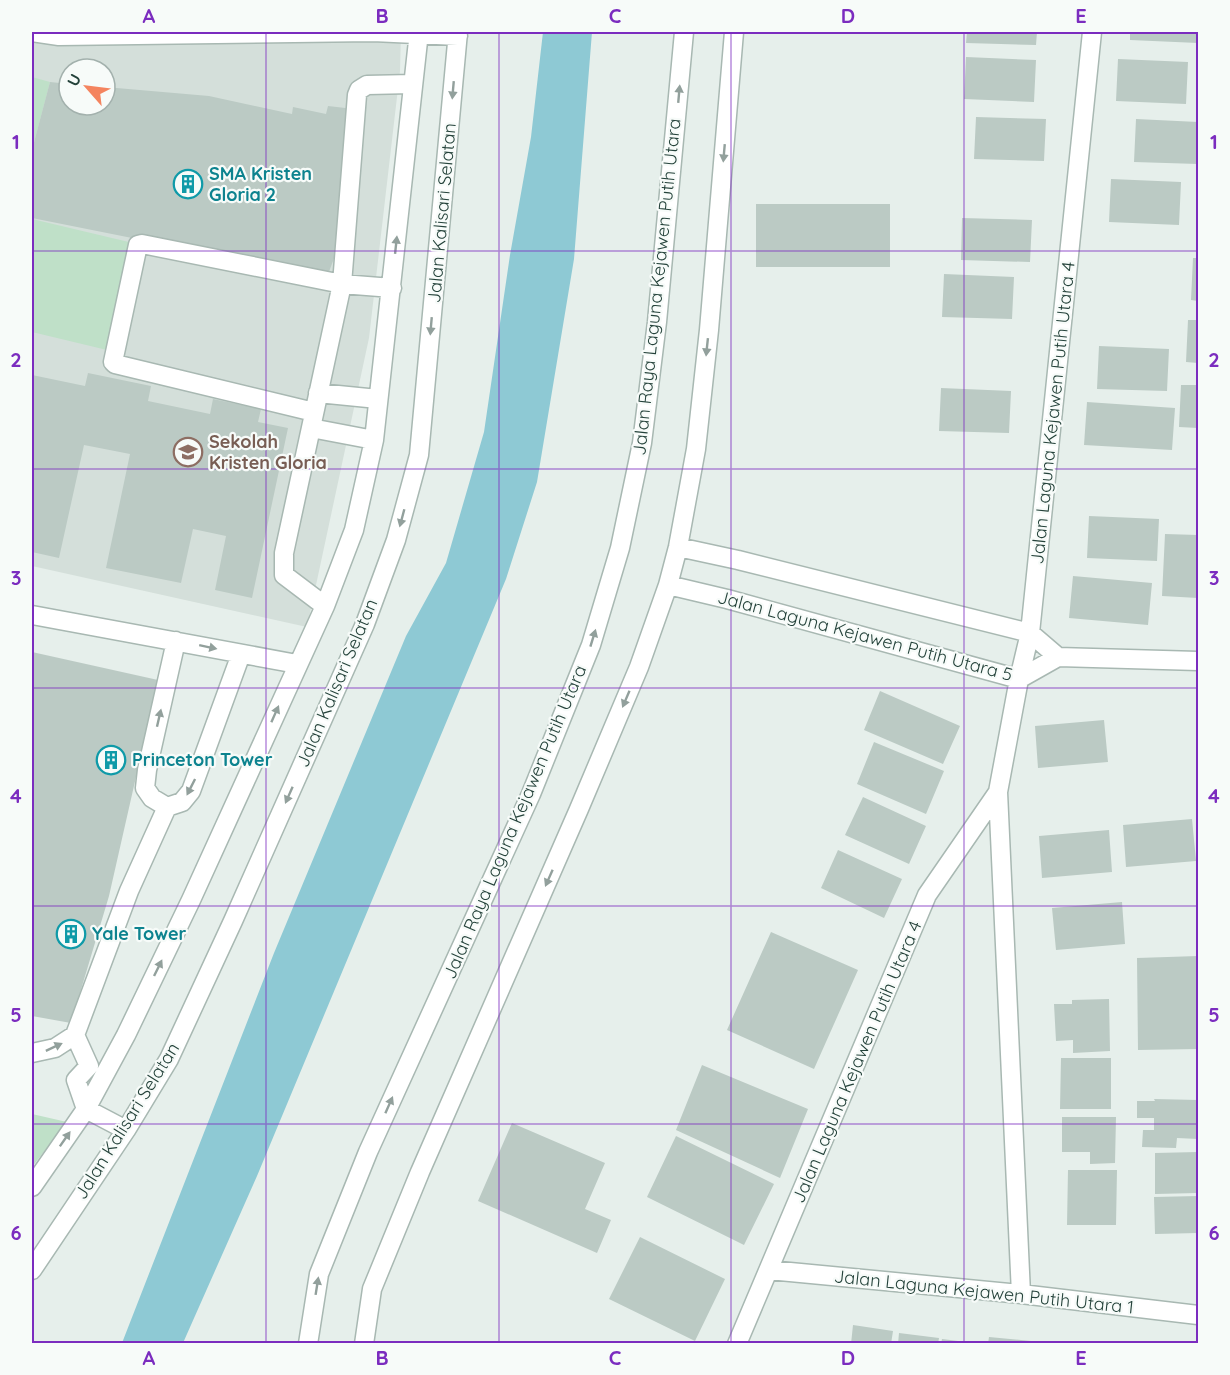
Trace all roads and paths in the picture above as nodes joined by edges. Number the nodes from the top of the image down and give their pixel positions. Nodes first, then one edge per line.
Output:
1 (32, 32) edge
2 (373, 32) edge
3 (419, 32) edge
4 (684, 32) edge
5 (734, 32) edge
6 (1092, 32) edge
7 (458, 34) edge
8 (412, 84) junction
9 (342, 284) junction
10 (392, 288) junction
11 (318, 393) junction
12 (378, 399) junction
13 (312, 420) junction
14 (374, 440) junction
15 (678, 547) junction
16 (668, 585) junction
17 (325, 606) junction
18 (32, 615) edge
19 (1030, 633) junction
20 (176, 640) junction
21 (241, 654) junction
22 (1058, 657) junction
23 (1198, 661) edge
24 (297, 664) junction
25 (1019, 679) junction
26 (998, 792) junction
27 (168, 807) junction
28 (75, 1035) junction
29 (32, 1053) edge
30 (86, 1109) junction
31 (126, 1130) junction
32 (32, 1187) edge
33 (32, 1270) edge
34 (770, 1270) junction
35 (1021, 1294) junction
36 (1198, 1315) edge
37 (308, 1344) edge
38 (364, 1344) edge
39 (737, 1344) edge

1 - 2 street, Jalan Kalisari Selatan
2 - 3 street, Jalan Kalisari Selatan
3 - 7 street, Jalan Kalisari Selatan
3 - 8 street
37 -> 4 street, Jalan Raya Laguna Kejawen Putih Utara
5 -> 15 street
6 - 19 street, Jalan Laguna Kejawen Putih Utara 4
7 -> 31 street, Jalan Kalisari Selatan
8 - 9 street
10 -> 8 street
9 - 10 street
9 - 11 street
9 - 13 street
10 - 12 street
11 - 12 street
11 - 13 street
12 - 14 street
13 - 14 street
13 - 17 street
14 - 17 street
15 - 16 street
15 - 19 street
16 - 25 street, Jalan Laguna Kejawen Putih Utara 5
16 -> 38 street
17 - 24 street
18 - 20 street
19 - 22 street
19 - 25 street, Jalan Laguna Kejawen Putih Utara 4
20 -> 21 street
27 -> 20 street
21 - 24 street
21 -> 27 street
22 - 23 street
22 - 25 street, Jalan Laguna Kejawen Putih Utara 5
30 -> 24 street
25 - 26 street, Jalan Laguna Kejawen Putih Utara 4
26 - 34 street, Jalan Laguna Kejawen Putih Utara 4
26 - 35 street, Jalan Laguna Kejawen Putih Utara 4
27 - 28 street
29 -> 28 street
28 - 30 street
30 - 31 street
32 -> 30 street
31 - 33 street, Jalan Kalisari Selatan
34 - 35 street, Jalan Laguna Kejawen Putih Utara 1
34 - 39 street, Jalan Laguna Kejawen Putih Utara 4
35 - 36 street, Jalan Laguna Kejawen Putih Utara 1

